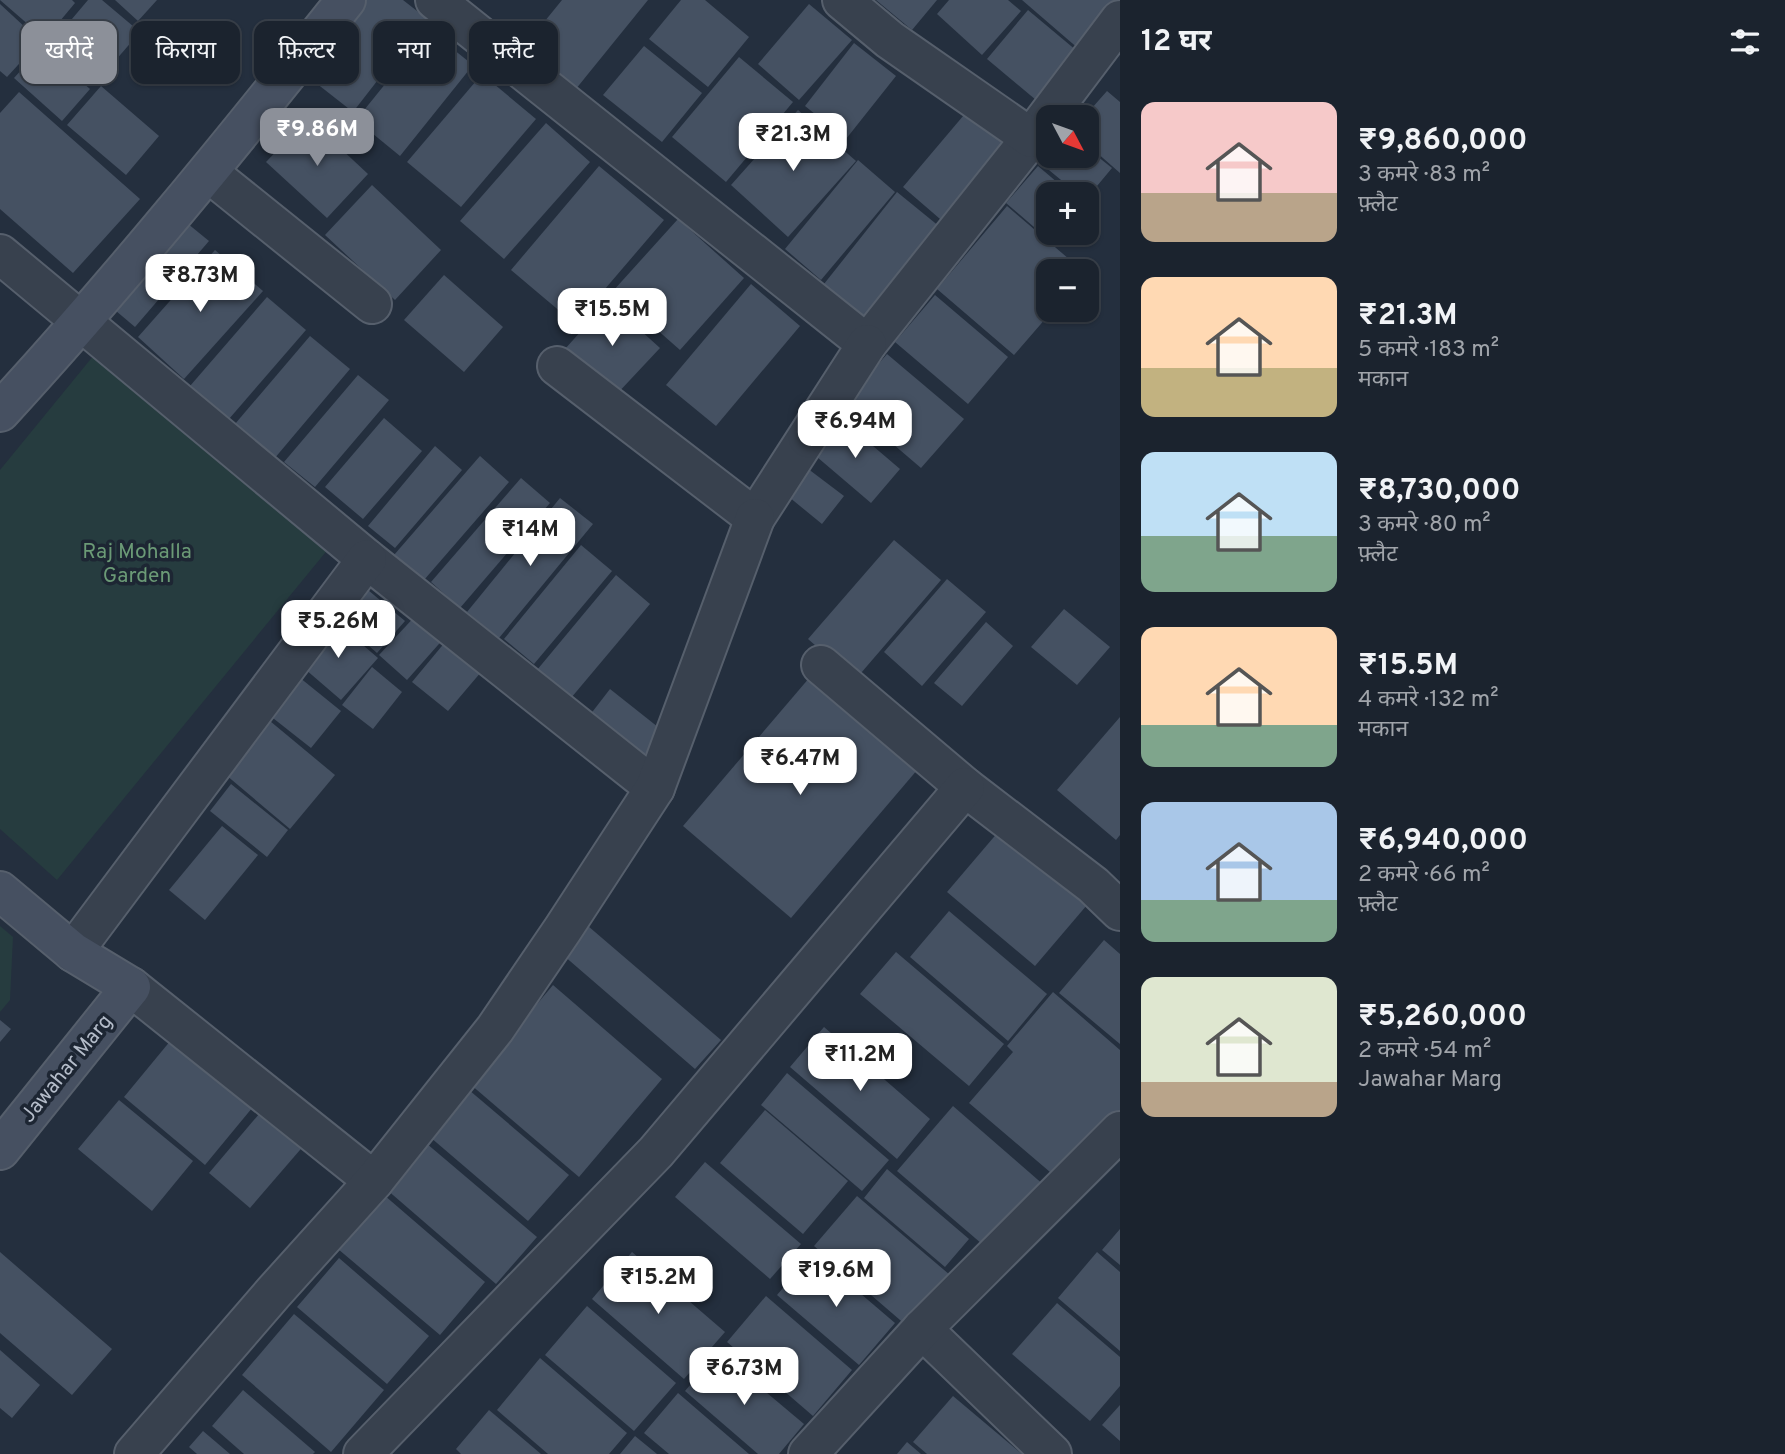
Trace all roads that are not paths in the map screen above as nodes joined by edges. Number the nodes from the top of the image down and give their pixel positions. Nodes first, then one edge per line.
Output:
1 (346, 0) edge
2 (435, 0) edge
3 (842, 0) edge
4 (1120, 20) edge
5 (1031, 138) junction
6 (209, 173) junction
7 (0, 254) edge
8 (372, 304) dead end
9 (83, 321) junction
10 (867, 344) junction
11 (558, 366) dead end
12 (0, 412) edge
13 (755, 519) junction
14 (366, 559) junction
15 (821, 665) dead end
16 (655, 788) junction
17 (965, 788) junction
18 (0, 891) edge
19 (1120, 911) edge
20 (73, 952) junction
21 (131, 987) junction
22 (1120, 1131) edge
23 (0, 1150) edge
24 (374, 1181) junction
25 (922, 1329) junction
26 (134, 1454) edge
27 (363, 1454) edge
28 (808, 1454) edge
29 (1052, 1454) edge

1 - 6 street
2 - 10 street
3 - 5 street
4 - 5 street
5 - 10 street
6 - 8 street
6 - 9 street
7 - 9 street
9 - 12 street
9 - 14 street
10 - 13 street
11 - 13 street
13 - 16 street
14 - 16 street
14 - 20 street
15 - 17 street
16 - 24 street
17 - 19 street
17 - 27 street
18 - 20 street
20 - 21 street
21 - 23 street, Jawahar Marg
21 - 24 street
22 - 25 street
24 - 26 street
25 - 28 street
25 - 29 street

